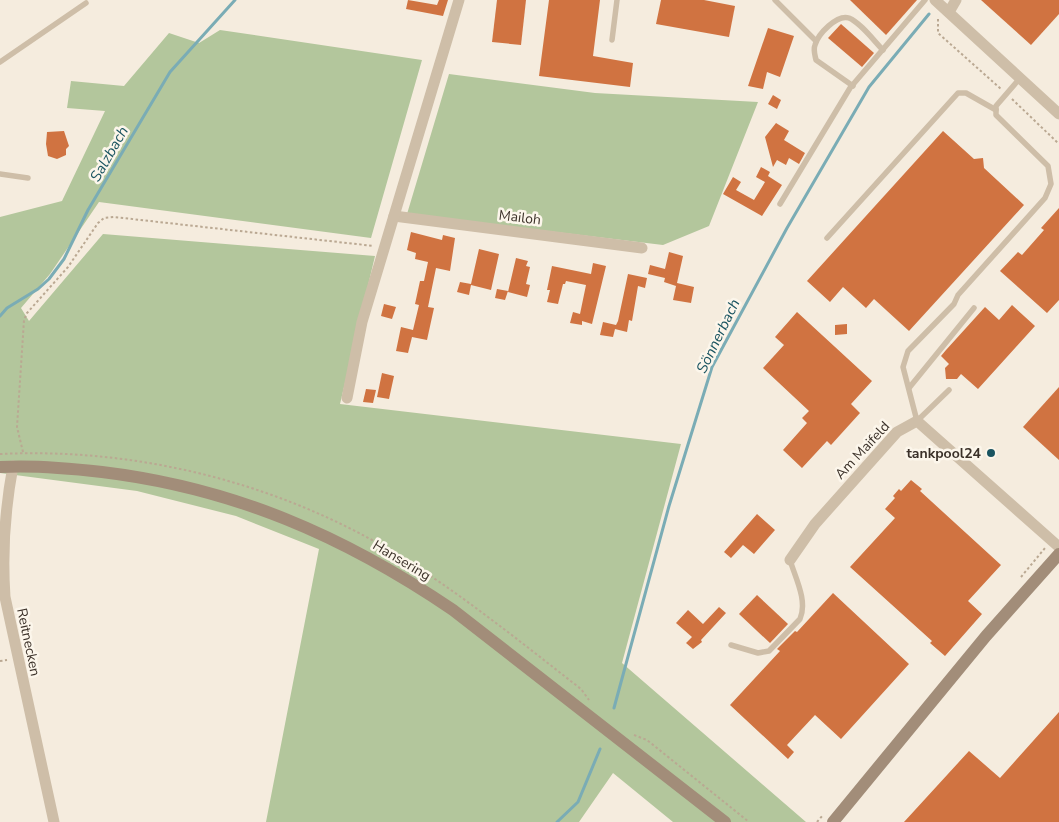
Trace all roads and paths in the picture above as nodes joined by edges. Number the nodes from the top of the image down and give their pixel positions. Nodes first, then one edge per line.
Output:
1 (459, 0) edge
2 (617, 0) edge
3 (775, 0) edge
4 (925, 0) edge
5 (936, 0) edge
6 (956, 0) edge
7 (86, 3) dead end
8 (943, 13) junction
9 (612, 40) dead end
10 (816, 41) junction
11 (883, 50) junction
12 (0, 62) edge
13 (1021, 78) junction
14 (852, 86) junction
15 (1006, 94) junction
16 (996, 110) junction
17 (1059, 114) edge
18 (1059, 144) edge
19 (0, 174) edge
20 (28, 178) dead end
21 (780, 204) dead end
22 (394, 216) junction
23 (827, 238) dead end
24 (384, 248) junction
25 (642, 248) dead end
26 (974, 308) dead end
27 (909, 388) junction
28 (949, 390) dead end
29 (347, 398) dead end
30 (917, 421) junction
31 (0, 454) edge
32 (13, 466) junction
33 (0, 467) edge
34 (1059, 547) edge
35 (1059, 554) edge
36 (790, 560) joint
37 (731, 645) dead end
38 (54, 822) edge
39 (725, 822) edge
40 (833, 822) edge

1 - 22 street
2 - 9 lane
3 - 10 lane
4 - 11 lane
5 - 8 street
6 - 8 street
7 - 12 lane
8 - 13 street
8 - 15 path
10 - 11 lane
10 - 14 lane
11 - 14 lane
13 - 15 lane
13 - 17 street
14 - 21 lane
15 - 16 lane
15 - 18 path
16 - 23 lane
16 - 27 lane
19 - 20 lane
22 - 24 street
22 - 25 street, Mailoh
24 - 29 street
24 - 31 path
26 - 27 lane
27 - 30 lane
28 - 30 lane
30 - 34 street
30 - 36 street, Am Maifeld
32 - 33 street, Hansering
32 - 38 street, Reitnecken
32 - 39 street, Hansering
35 - 40 street
36 - 37 lane

